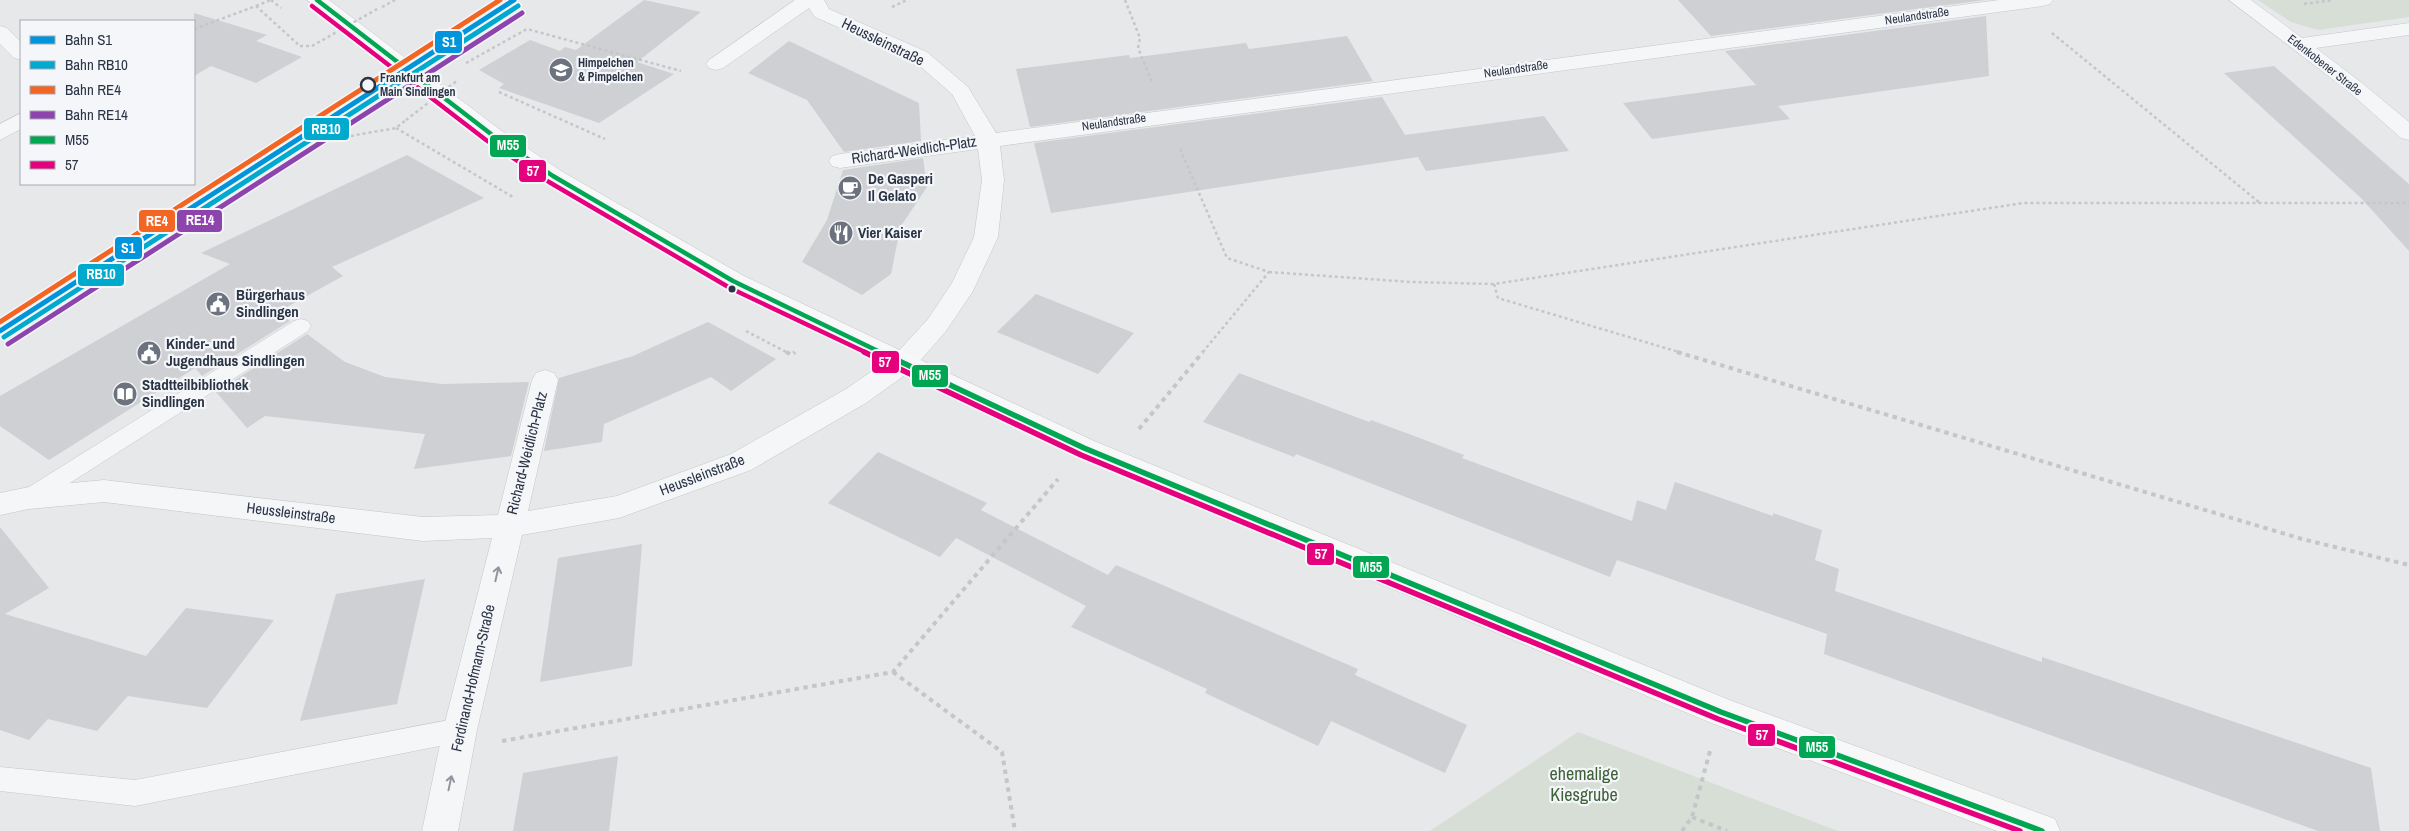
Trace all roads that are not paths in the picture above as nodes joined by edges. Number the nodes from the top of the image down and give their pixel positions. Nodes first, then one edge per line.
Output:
1 (317, 0) edge
2 (808, 0) edge
3 (814, 0) edge
4 (2043, 0) edge
5 (2238, 0) edge
6 (2409, 29) edge
7 (0, 32) edge
8 (2300, 44) junction
9 (20, 53) edge
10 (716, 64) dead end
11 (20, 121) edge
12 (0, 133) edge
13 (2409, 133) edge
14 (988, 139) junction
15 (840, 161) dead end
16 (301, 326) dead end
17 (903, 363) junction
18 (545, 380) dead end
19 (8, 502) edge
20 (508, 526) junction
21 (458, 739) junction
22 (0, 779) edge
23 (440, 831) edge
24 (2042, 831) edge

1 - 17 street
2 - 10 street
3 - 14 street, Heussleinstraße
4 - 14 street, Neulandstraße
5 - 8 street, Edenkobener Straße
6 - 8 street
7 - 9 street
8 - 13 street, Edenkobener Straße
11 - 12 street
14 - 15 street, Richard-Weidlich-Platz
14 - 17 street, Heussleinstraße
16 - 19 lane
17 - 20 street, Heussleinstraße
17 - 24 street
18 - 20 street, Richard-Weidlich-Platz
19 - 20 street, Heussleinstraße
21 -> 20 street, Ferdinand-Hofmann-Straße
21 - 22 lane
23 -> 21 street, Ferdinand-Hofmann-Straße

